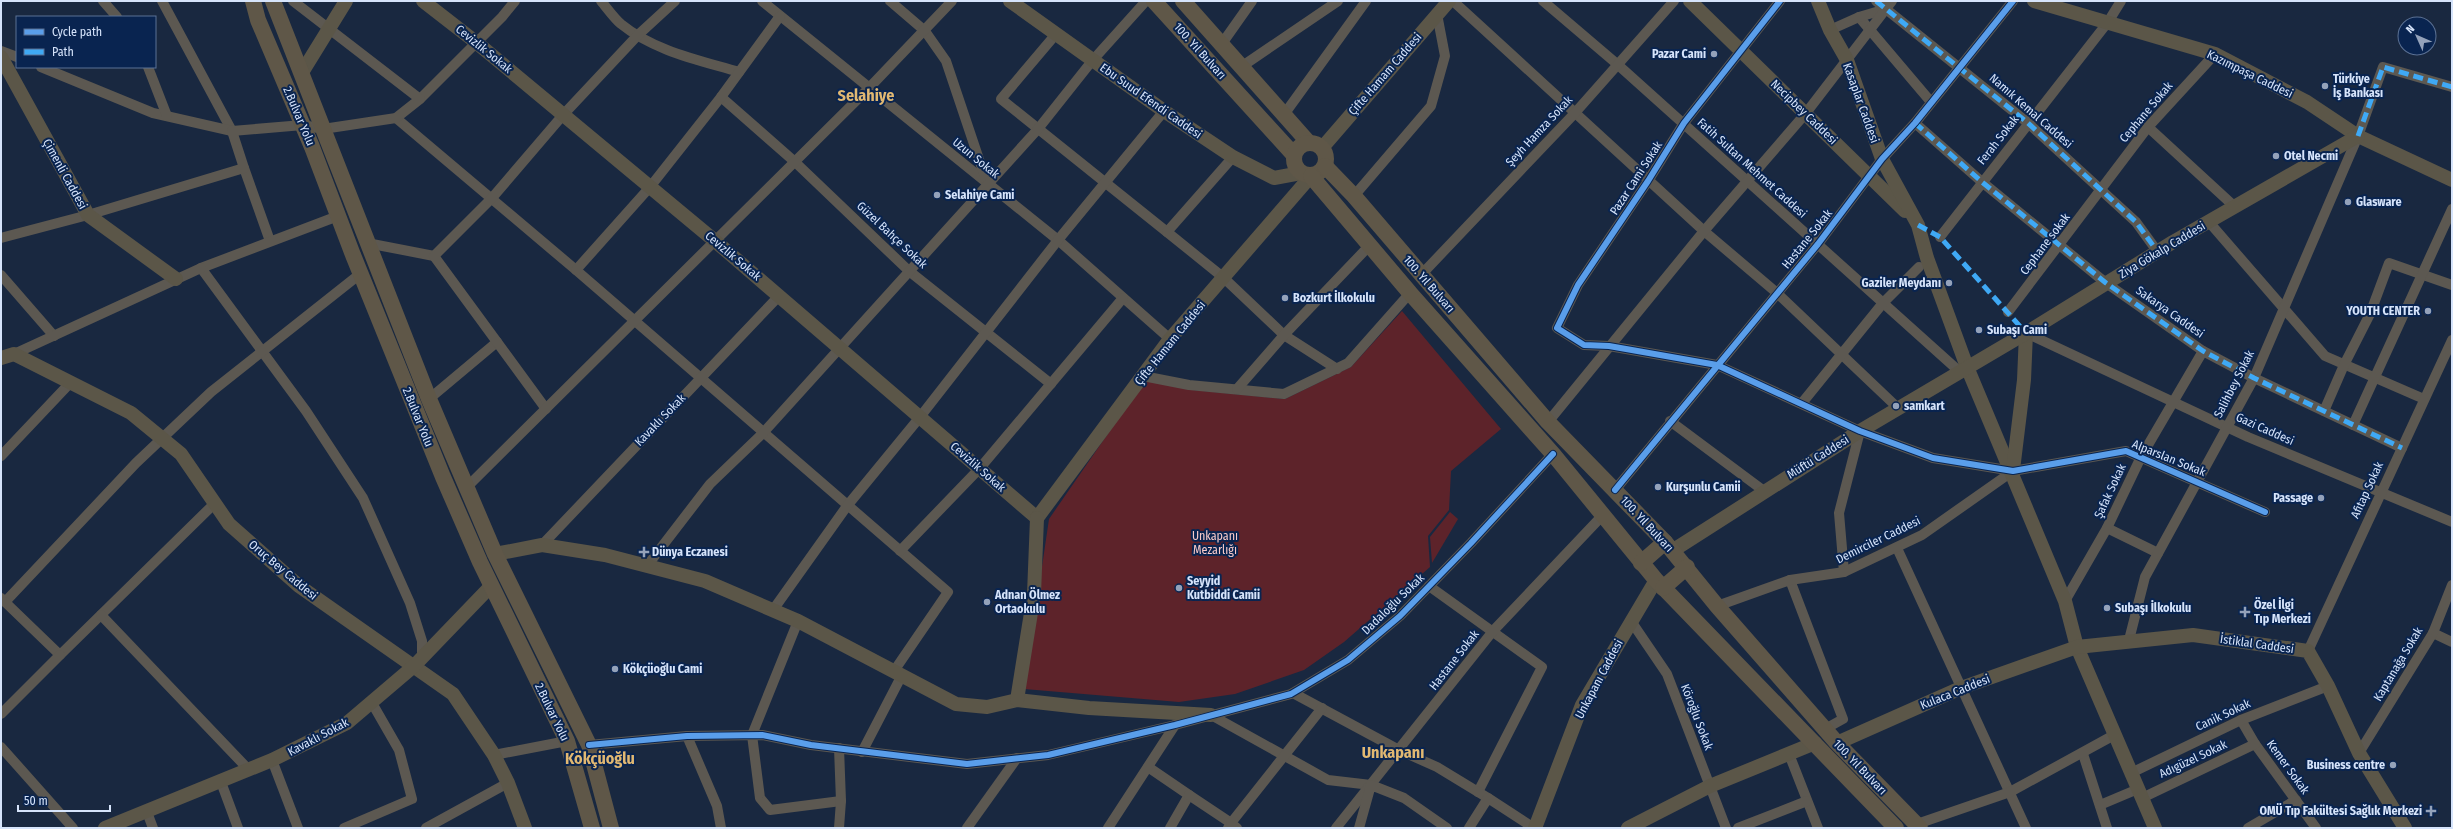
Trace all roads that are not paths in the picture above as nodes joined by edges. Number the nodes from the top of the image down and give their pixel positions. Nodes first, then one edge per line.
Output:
1 (103, 1) edge
2 (162, 1) edge
3 (253, 1) edge
4 (293, 1) edge
5 (346, 1) edge
6 (422, 1) edge
7 (515, 1) edge
8 (601, 1) edge
9 (675, 1) edge
10 (762, 1) edge
11 (890, 1) edge
12 (952, 1) edge
13 (1010, 1) edge
14 (1146, 1) edge
15 (1154, 1) edge
16 (1182, 1) edge
17 (1252, 1) edge
18 (1338, 1) edge
19 (1366, 1) edge
20 (1449, 1) edge
21 (1453, 1) edge
22 (1543, 1) edge
23 (1674, 1) edge
24 (1690, 1) edge
25 (1780, 1) edge
26 (1818, 1) edge
27 (1876, 1) edge
28 (2013, 1) edge
29 (2034, 1) edge
30 (2121, 1) edge
31 (274, 2) edge
32 (1889, 5) edge
33 (1437, 14) junction
34 (116, 16) edge
35 (780, 16) junction
36 (1859, 17) junction
37 (2108, 22) junction
38 (328, 29) junction
39 (1830, 30) junction
40 (925, 31) junction
41 (1869, 31) junction
42 (1056, 34) junction
43 (638, 35) junction
44 (476, 42) junction
45 (1221, 45) junction
46 (1740, 50) junction
47 (1, 51) edge
48 (2215, 54) junction
49 (1, 57) edge
50 (16, 57) edge
51 (1847, 60) junction
52 (1092, 61) junction
53 (1617, 64) junction
54 (1241, 67) junction
55 (1960, 67) junction
56 (43, 68) edge
57 (148, 68) edge
58 (739, 72) junction
59 (301, 74) junction
60 (2452, 87) edge
61 (869, 88) junction
62 (721, 97) junction
63 (420, 99) junction
64 (1931, 102) junction
65 (1164, 111) junction
66 (1806, 113) junction
67 (1574, 114) junction
68 (563, 115) junction
69 (167, 116) junction
70 (1283, 116) junction
71 (396, 118) junction
72 (1915, 122) junction
73 (1684, 123) junction
74 (2028, 123) junction
75 (302, 125) junction
76 (2148, 127) junction
77 (1038, 129) junction
78 (323, 130) junction
79 (232, 131) junction
80 (2358, 136) junction
81 (1315, 145) junction
82 (1294, 155) junction
83 (1234, 157) junction
84 (1882, 160) junction
85 (795, 162) junction
86 (1325, 166) junction
87 (244, 168) junction
88 (1306, 175) junction
89 (1871, 176) junction
90 (2452, 180) edge
91 (1648, 181) junction
92 (1748, 181) junction
93 (1982, 182) junction
94 (987, 183) junction
95 (1106, 183) junction
96 (650, 187) junction
97 (2101, 190) junction
98 (1354, 196) junction
99 (492, 198) junction
100 (2235, 207) junction
101 (2452, 208) edge
102 (88, 216) junction
103 (338, 216) junction
104 (2209, 222) junction
105 (1918, 224) junction
106 (1704, 231) junction
107 (1167, 232) junction
108 (1940, 237) dead end
109 (1, 238) edge
110 (1058, 240) junction
111 (270, 241) junction
112 (716, 242) junction
113 (367, 243) junction
114 (1818, 244) junction
115 (1370, 245) junction
116 (2060, 245) junction
117 (2157, 251) junction
118 (434, 256) junction
119 (1919, 267) dead end
120 (201, 268) junction
121 (576, 270) junction
122 (909, 271) junction
123 (360, 274) junction
124 (2421, 274) junction
125 (1, 275) edge
126 (1421, 275) junction
127 (1224, 278) junction
128 (176, 279) junction
129 (2106, 283) junction
130 (2452, 285) edge
131 (1410, 293) junction
132 (1777, 293) junction
133 (779, 296) junction
134 (1123, 298) junction
135 (1883, 303) junction
136 (2284, 308) junction
137 (2008, 312) dead end
138 (636, 321) junction
139 (986, 333) junction
140 (2026, 333) junction
141 (1284, 335) junction
142 (54, 336) junction
143 (1170, 339) junction
144 (2452, 340) edge
145 (497, 342) junction
146 (1609, 346) junction
147 (840, 348) junction
148 (262, 350) junction
149 (2203, 351) junction
150 (1841, 355) junction
151 (8, 356) edge
152 (2344, 364) junction
153 (1717, 365) junction
154 (1337, 369) junction
155 (1963, 369) junction
156 (1143, 376) junction
157 (2373, 377) junction
158 (700, 378) junction
159 (2254, 378) junction
160 (71, 382) junction
161 (1051, 384) junction
162 (1237, 389) junction
163 (430, 399) junction
164 (2424, 399) junction
165 (1802, 402) junction
166 (2174, 403) junction
167 (546, 409) junction
168 (1899, 409) junction
169 (2324, 411) junction
170 (920, 417) junction
171 (1670, 421) junction
172 (1548, 422) junction
173 (2353, 425) junction
174 (2227, 427) junction
175 (1860, 431) junction
176 (763, 433) junction
177 (162, 438) junction
178 (2402, 448) junction
179 (1553, 454) junction
180 (1, 456) edge
181 (2141, 457) junction
182 (980, 468) junction
183 (2013, 472) junction
184 (2198, 481) junction
185 (467, 487) junction
186 (1615, 490) junction
187 (1764, 491) junction
188 (2380, 494) junction
189 (215, 503) junction
190 (846, 506) junction
191 (2265, 512) dead end
192 (1602, 516) junction
193 (1037, 518) junction
194 (2452, 522) edge
195 (2107, 528) junction
196 (542, 545) junction
197 (1669, 546) junction
198 (1897, 548) junction
199 (900, 552) junction
200 (2158, 553) junction
201 (496, 554) junction
202 (1641, 563) junction
203 (647, 566) junction
204 (1687, 567) junction
205 (1844, 572) junction
206 (1790, 580) junction
207 (1660, 584) junction
208 (491, 586) junction
209 (1428, 586) junction
210 (2452, 586) edge
211 (3, 600) edge
212 (2065, 601) junction
213 (1717, 606) junction
214 (773, 610) junction
215 (101, 615) junction
216 (798, 621) junction
217 (1631, 621) junction
218 (1493, 631) junction
219 (2433, 633) junction
220 (2129, 640) junction
221 (2452, 642) edge
222 (2077, 647) junction
223 (2308, 651) junction
224 (60, 655) junction
225 (418, 663) junction
226 (898, 673) junction
227 (2328, 686) junction
228 (1961, 688) junction
229 (1293, 693) junction
230 (1017, 700) junction
231 (372, 703) junction
232 (1322, 708) junction
233 (1, 714) edge
234 (1211, 716) junction
235 (2241, 720) junction
236 (1175, 725) junction
237 (1825, 729) junction
238 (2116, 734) junction
239 (752, 735) junction
240 (687, 736) junction
241 (567, 742) junction
242 (1815, 743) junction
243 (1837, 743) junction
244 (2255, 744) junction
245 (589, 745) junction
246 (1, 747) edge
247 (839, 748) junction
248 (1399, 750) junction
249 (862, 752) junction
250 (2359, 753) junction
251 (1789, 754) junction
252 (2083, 754) junction
253 (494, 755) junction
254 (1283, 755) junction
255 (1017, 758) junction
256 (272, 760) junction
257 (1148, 767) junction
258 (249, 770) junction
259 (2131, 773) junction
260 (221, 782) junction
261 (508, 783) junction
262 (1371, 785) junction
263 (1710, 786) junction
264 (1478, 792) junction
265 (2010, 792) junction
266 (2140, 794) junction
267 (1189, 795) junction
268 (1488, 798) junction
269 (2296, 800) junction
270 (841, 801) junction
271 (1807, 801) junction
272 (2100, 805) junction
273 (147, 812) junction
274 (1232, 826) edge
275 (1918, 826) edge
276 (73, 828) edge
277 (105, 828) edge
278 (153, 828) edge
279 (238, 828) edge
280 (298, 828) edge
281 (344, 828) edge
282 (426, 828) edge
283 (525, 828) edge
284 (592, 828) edge
285 (611, 828) edge
286 (720, 828) edge
287 (839, 828) edge
288 (967, 828) edge
289 (1108, 828) edge
290 (1170, 828) edge
291 (1336, 828) edge
292 (1359, 828) edge
293 (1447, 828) edge
294 (1469, 828) edge
295 (1534, 828) edge
296 (1628, 828) edge
297 (1726, 828) edge
298 (1738, 828) edge
299 (1818, 828) edge
300 (1896, 828) edge
301 (2026, 828) edge
302 (2107, 828) edge
303 (2155, 828) edge
304 (2248, 828) edge
305 (2316, 828) edge
306 (2405, 828) edge

1 - 34 street
2 - 79 street
3 - 75 main road, 2.Bulvar Yolu
4 - 38 street
5 - 38 main road
6 - 44 main road, Cevizlik Sokak
7 - 44 street
8 - 43 street
9 - 43 street
10 - 35 street, Uzun Sokak
11 - 40 street
12 - 40 street
13 - 42 main road, Ebu Suud Efendi Caddesi
14 - 52 street
15 - 82 main road, 100. Yıl Bulvarı
16 - 45 main road, 100. Yıl Bulvarı
17 - 45 street
18 - 54 street
19 - 70 street
20 - 33 main road, Çifte Hamam Caddesi
21 - 67 street
22 - 53 street, Fatih Sultan Mehmet Caddesi
23 - 53 street, Şeyh Hamza Sokak
24 - 46 main road, Necipbey Caddesi
25 - 46 street, Pazar Cami Sokak
26 - 39 main road, Kasaplar Caddesi
27 - 32 street, Namık Kemal Caddesi
28 - 55 street, Hastane Sokak
29 - 37 main road, Kazımpaşa Caddesi
30 - 37 street, Ferah Sokak
31 - 59 main road, 2.Bulvar Yolu
32 - 36 street
32 - 41 street
32 - 55 street, Namık Kemal Caddesi
33 - 81 main road, Çifte Hamam Caddesi
33 - 98 street
35 - 58 street
35 - 61 street, Uzun Sokak
36 - 39 street
36 - 41 street
37 - 48 main road, Kazımpaşa Caddesi
37 - 74 street, Ferah Sokak
38 - 59 main road
38 - 63 street
39 - 51 main road, Kasaplar Caddesi
40 - 61 street
40 - 94 street
41 - 51 street
41 - 64 street
42 - 52 main road, Ebu Suud Efendi Caddesi
42 - 77 street
43 - 58 street
43 - 68 street
44 - 63 street
44 - 68 main road, Cevizlik Sokak
45 - 54 main road, 100. Yıl Bulvarı
46 - 66 main road, Necipbey Caddesi
46 - 73 street, Pazar Cami Sokak
47 - 50 street
48 - 76 street, Cephane Sokak
48 - 80 main road, Kazımpaşa Caddesi
49 - 102 main road, Çimenli Caddesi
51 - 66 street
51 - 84 main road, Kasaplar Caddesi
52 - 65 main road, Ebu Suud Efendi Caddesi
52 - 77 street
53 - 67 street, Şeyh Hamza Sokak
53 - 73 street, Fatih Sultan Mehmet Caddesi
54 - 70 main road, 100. Yıl Bulvarı
55 - 64 street, Hastane Sokak
55 - 74 street, Namık Kemal Caddesi
56 - 69 street
57 - 69 street
58 - 62 street
59 - 78 main road, 2.Bulvar Yolu
60 - 80 street, Salihbey Sokak
61 - 85 street
61 - 94 street, Uzun Sokak
62 - 85 street, Güzel Bahçe Sokak
62 - 96 street
63 - 71 street
64 - 72 street, Hastane Sokak
65 - 83 main road, Ebu Suud Efendi Caddesi
65 - 95 street
66 - 89 main road, Necipbey Caddesi
66 - 92 street
67 - 91 street
67 - 126 street, Şeyh Hamza Sokak
68 - 96 main road, Cevizlik Sokak
68 - 99 street
69 - 79 street
70 - 81 main road, 100. Yıl Bulvarı
71 - 78 street
71 - 99 street
72 - 84 street, Hastane Sokak
72 - 93 street, Sakarya Caddesi
73 - 91 street, Pazar Cami Sokak
73 - 92 street, Fatih Sultan Mehmet Caddesi
74 - 93 street, Ferah Sokak
74 - 97 street, Namık Kemal Caddesi
75 - 78 street
75 - 79 street
75 - 103 main road, 2.Bulvar Yolu
76 - 97 street, Cephane Sokak
76 - 100 street
77 - 94 street
77 - 95 street
78 - 113 main road, 2.Bulvar Yolu
79 - 87 street
80 - 90 main road, Kazımpaşa Caddesi
80 - 100 main road, Ziya Gökalp Caddesi
80 - 136 street, Salihbey Sokak
81 - 82 main road
81 - 86 main road
82 - 88 main road
83 - 88 main road, Ebu Suud Efendi Caddesi
83 - 107 street
84 - 89 street, Hastane Sokak
84 - 105 main road, Kasaplar Caddesi
85 - 112 street
85 - 122 street, Güzel Bahçe Sokak
86 - 88 main road
86 - 98 main road, 100. Yıl Bulvarı
87 - 102 street
87 - 111 street
88 - 115 main road, 100. Yıl Bulvarı
88 - 127 main road, Çifte Hamam Caddesi
89 - 105 main road, Necipbey Caddesi
89 - 114 street, Hastane Sokak
91 - 106 street
91 - 146 street, Pazar Cami Sokak
92 - 106 street
92 - 114 street, Fatih Sultan Mehmet Caddesi
93 - 108 street, Ferah Sokak
93 - 116 street, Sakarya Caddesi
94 - 110 street, Uzun Sokak
94 - 122 street
95 - 107 street
95 - 110 street
96 - 112 main road, Cevizlik Sokak
96 - 121 street
97 - 116 street, Cephane sokak
97 - 117 street, Namık Kemal Caddesi
98 - 126 main road, 100. Yıl Bulvarı
99 - 118 street
99 - 121 street
100 - 104 main road, Ziya Gökalp Caddesi
101 - 124 street
102 - 109 street
102 - 128 main road, Çimenli Caddesi
103 - 111 street
103 - 123 main road, 2.Bulvar Yolu
104 - 117 main road, Ziya Gökalp Caddesi
104 - 136 street
105 - 155 main road, Kasaplar Caddesi
106 - 132 street
106 - 146 street
107 - 127 street
110 - 134 street, Uzun Sokak
110 - 139 street
111 - 120 street
112 - 133 main road, Cevizlik Sokak
112 - 138 street
113 - 118 street
113 - 163 main road, 2.Bulvar Yolu
114 - 132 street, Hastane Sokak
114 - 135 street, Fatih Sultan Mehmet Caddesi
115 - 131 main road, 100. Yıl Bulvarı
115 - 141 street
116 - 129 street, Sakarya Caddesi
116 - 137 street, Cephane sokak
117 - 129 main road, Ziya Gökalp Caddesi
118 - 145 street
119 - 135 street
120 - 128 street
120 - 148 street
121 - 138 street
122 - 139 street, Güzel Bahçe Sokak
122 - 147 street
123 - 148 street
123 - 208 main road, 2.Bulvar Yolu
124 - 130 street
124 - 152 street
124 - 157 street
125 - 142 street
126 - 172 main road, 100. Yıl Bulvarı
127 - 141 street
127 - 143 main road, Çifte Hamam Caddesi
128 - 142 street
129 - 140 main road, Ziya Gökalp Caddesi
129 - 149 street, Sakarya Caddesi
131 - 154 street
131 - 179 main road, 100. Yıl Bulvarı
132 - 150 street
132 - 153 street, Hastane Sokak
133 - 147 main road, Cevizlik Sokak
133 - 158 street, Kavaklı Sokak
134 - 143 street, Uzun Sokak
134 - 161 street
135 - 150 street
135 - 155 street, Fatih Sultan Mehmet Caddesi
136 - 152 street
136 - 159 street, Salihbey Sokak
138 - 158 street
138 - 167 street
139 - 161 street, Güzel Bahçe Sokak
139 - 170 street
140 - 155 main road, Ziya Gökalp Caddesi
140 - 166 street, Gazi Caddesi
140 - 183 main road
141 - 154 street
141 - 162 street
142 - 151 street
143 - 156 main road, Çifte Hamam Caddesi
144 - 164 street, Afitap Sokak
145 - 163 street
145 - 167 street
146 - 153 street
146 - 172 street
147 - 170 main road, Cevizlik Sokak
147 - 176 street
148 - 177 street
148 - 225 street
149 - 159 street, Sakarya Caddesi
149 - 166 street, Şafak Sokak
150 - 165 street
150 - 168 street
151 - 160 main road, Oruç Bey Caddesi
152 - 157 street
152 - 169 street
153 - 165 street
153 - 171 street, Hastane Sokak
154 - 162 street
155 - 168 main road, Müftü Caddesi
155 - 183 main road, Kasaplar Caddesi
156 - 162 street
156 - 193 main road, Çifte Hamam Caddesi
157 - 164 street
157 - 173 street
158 - 176 street
158 - 196 street, Kavaklı Sokak
159 - 169 street, Sakarya Caddesi
159 - 174 street, Salihbey Sokak
160 - 177 main road, Oruç Bey Caddesi
160 - 180 street
161 - 182 street
163 - 185 main road, 2.Bulvar Yolu
164 - 178 street, Afitap Sokak
165 - 175 street
166 - 174 street, Gazi Caddesi
166 - 181 street, Şafak Sokak
167 - 185 street
168 - 175 main road, Müftü Caddesi
169 - 173 street, Sakarya Caddesi
170 - 182 main road, Cevizlik Sokak
170 - 190 street
171 - 186 street, Hastane Sokak
171 - 187 street
172 - 186 main road, 100. Yıl Bulvarı
173 - 178 street, Sakarya Caddesi
174 - 184 street, Salihbey Sokak
174 - 188 street, Gazi Caddesi
175 - 183 street
175 - 187 main road, Müftü Caddesi
175 - 205 street
176 - 190 street
176 - 203 street
177 - 189 main road, Oruç Bey Caddesi
177 - 211 street
178 - 188 street, Afitap Sokak
179 - 192 main road, 100. Yıl Bulvarı
179 - 209 street, Dadaloğlu Sokak
181 - 183 street, Alparslan Sokak
181 - 184 street, Alparslan Sokak
181 - 195 street, Şafak Sokak
182 - 193 main road, Cevizlik Sokak
182 - 199 street
183 - 198 street, Demirciler Caddesi
183 - 212 main road, Kasaplar Caddesi
184 - 191 street, Alparslan Sokak
184 - 200 street, Salihbey Sokak
185 - 201 main road, 2.Bulvar Yolu
186 - 197 main road, 100. Yıl Bulvarı
187 - 197 main road, Müftü Caddesi
188 - 194 street, Gazi Caddesi
188 - 223 street, Afitap Sokak
189 - 215 street
189 - 225 main road, Oruç Bey Caddesi
190 - 199 street
190 - 214 street
192 - 202 main road, 100. Yıl Bulvarı
192 - 218 street, Hastane Sokak
193 - 230 main road
195 - 200 street
195 - 212 street, Şafak Sokak
196 - 201 main road
196 - 203 main road
197 - 202 main road
197 - 204 main road, 100. Yıl Bulvarı
198 - 205 street, Demirciler Caddesi
198 - 228 street
199 - 226 street
200 - 220 street, Salihbey Sokak
201 - 245 main road, 2.Bulvar Yolu
202 - 207 main road, 100. Yıl Bulvarı
203 - 214 main road
204 - 207 main road
204 - 213 main road, 100. Yıl Bulvarı
205 - 206 street, Demirciler Caddesi
206 - 213 street, Demirciler Caddesi
206 - 237 street
207 - 217 main road, Unkapanı Caddesi
207 - 242 main road, 100. Yıl Bulvarı
208 - 225 main road, Kavaklı Sokak
208 - 241 main road, 2.Bulvar Yolu
209 - 218 street
209 - 229 street, Dadaloğlu Sokak
210 - 219 street, Kaptanağa Sokak
211 - 224 street
212 - 222 main road, Kasaplar Caddesi
213 - 237 main road, 100. Yıl Bulvarı
214 - 216 main road
215 - 224 street
215 - 258 street
216 - 226 main road
216 - 239 street
217 - 263 street, Köroğlu Sokak
217 - 295 main road, Unkapanı Caddesi
218 - 248 street, Hastane Sokak
218 - 264 street
219 - 221 street
219 - 250 street, Kaptanağa Sokak
220 - 222 main road, İstiklal Caddesi
220 - 223 main road, İstiklal Caddesi
222 - 228 main road, Kulaca Caddesi
222 - 238 main road, Kasaplar Caddesi
223 - 227 main road, İstiklal Caddesi
224 - 233 street
225 - 231 main road, Kavaklı Sokak
225 - 253 main road, Oruç Bey Caddesi
226 - 230 main road
226 - 249 street
227 - 235 street, Canik Sokak
227 - 250 main road, İstiklal Caddesi
228 - 243 main road, Kulaca Caddesi
228 - 265 street
229 - 232 street
229 - 234 street, Dadaloğlu Sokak
230 - 234 main road
231 - 256 main road, Kavaklı Sokak
231 - 281 street
232 - 248 street
232 - 254 street
234 - 236 street, Dadaloğlu Sokak
234 - 254 street
235 - 244 street, Kemer Sokak
235 - 259 street, Canik Sokak
236 - 255 street, Dadaloğlu Sokak
236 - 257 street
237 - 243 main road, 100. Yıl Bulvarı
238 - 252 street
238 - 259 main road, Kasaplar Caddesi
239 - 240 street, Dadaloğlu Sokak
239 - 247 street, Dadaloğlu Sokak
239 - 270 street
240 - 245 street, Dadaloğlu Sokak
240 - 286 street
241 - 253 street
241 - 284 main road, 2.Bulvar Yolu
242 - 251 main road
242 - 300 main road, 100. Yıl Bulvarı
243 - 275 main road, 100. Yıl Bulvarı
244 - 266 street, Adıgüzel Sokak
244 - 269 street, Kemer Sokak
245 - 285 main road, 2.Bulvar Yolu
246 - 276 street
247 - 249 street, Dadaloğlu Sokak
247 - 270 street
248 - 262 street, Hastane Sokak
248 - 264 street
249 - 255 street, Dadaloğlu Sokak
250 - 306 main road, İstiklal Caddesi
251 - 263 main road
251 - 271 street
252 - 265 street
252 - 272 street
253 - 261 main road, Oruç Bey Caddesi
254 - 262 street
254 - 274 street
255 - 288 street
256 - 258 main road, Kavaklı Sokak
256 - 280 street
257 - 267 street
257 - 289 street
258 - 260 main road, Kavaklı Sokak
259 - 266 main road, Kasaplar Caddesi
260 - 273 main road, Kavaklı Sokak
260 - 279 street
261 - 282 street
261 - 283 main road, Oruç Bey Caddesi
262 - 291 street, Hastane Sokak
262 - 292 street
262 - 293 street
263 - 296 main road
263 - 297 street, Köroğlu Sokak
264 - 268 street
265 - 275 street
265 - 301 street
266 - 272 street, Adıgüzel Sokak
266 - 303 main road, Kasaplar Caddesi
267 - 274 street
267 - 290 street
268 - 294 street
268 - 295 street
269 - 304 street
269 - 305 street, Kemer Sokak
270 - 287 street
271 - 298 street
271 - 299 street
272 - 302 street
273 - 277 main road, Kavaklı Sokak
273 - 278 street

